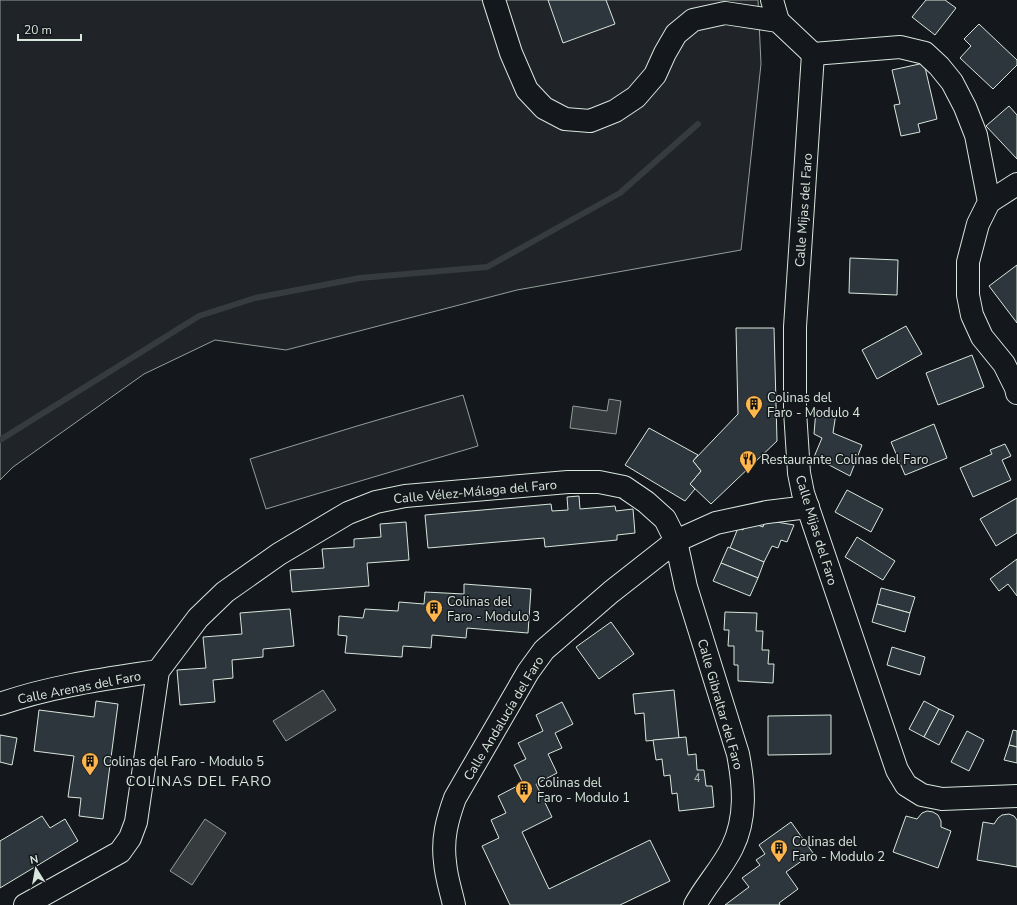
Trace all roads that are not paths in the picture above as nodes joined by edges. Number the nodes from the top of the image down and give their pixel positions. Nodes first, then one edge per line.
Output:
1 (494, 0) edge
2 (772, 0) edge
3 (778, 21) junction
4 (813, 54) junction
5 (1017, 184) edge
6 (989, 202) junction
7 (1017, 203) edge
8 (1017, 393) edge
9 (808, 507) junction
10 (676, 541) junction
11 (158, 671) junction
12 (0, 704) edge
13 (1017, 796) edge
14 (25, 905) edge
15 (454, 905) edge
16 (695, 905) edge

1 - 3 street
2 - 3 street
3 - 4 street
4 - 6 street
4 - 9 street, Calle Mijas del Faro
5 - 6 street
6 - 7 street
6 - 8 street
9 - 10 street
9 - 13 street, Calle Mijas del Faro
10 - 11 street, Calle Vélez-Málaga del Faro
10 - 15 street, Calle Andalucía del Faro
10 - 16 street, Calle Gibraltar del Faro
11 - 12 street, Calle Arenas del Faro
11 - 14 street, Calle Vélez-Málaga del Faro

